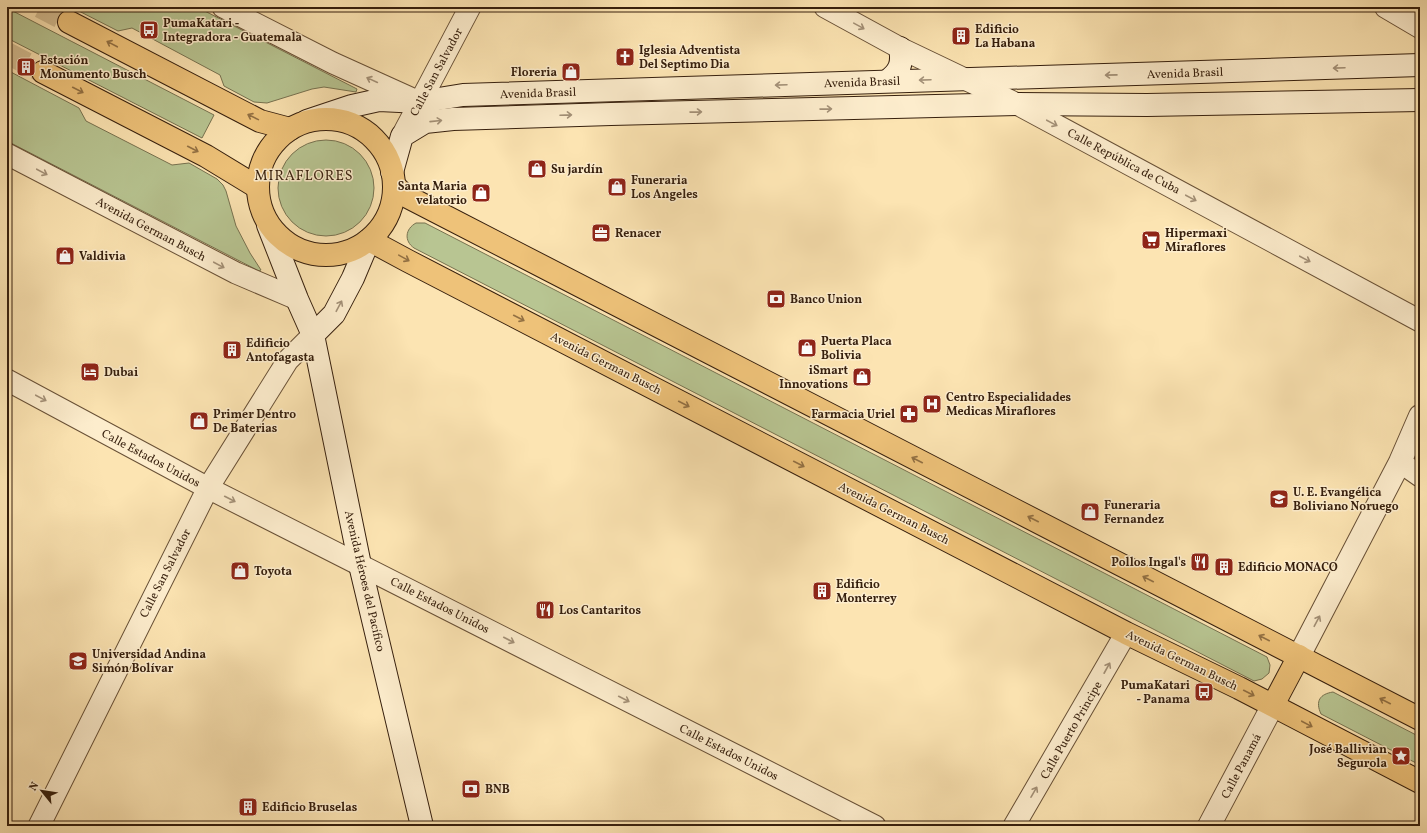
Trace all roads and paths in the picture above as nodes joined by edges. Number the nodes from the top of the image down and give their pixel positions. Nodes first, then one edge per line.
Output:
1 (223, 7) edge
2 (470, 7) edge
3 (825, 7) edge
4 (1386, 7) edge
5 (69, 22) tunnel mouth
6 (1420, 27) edge
7 (900, 48) junction
8 (1420, 65) edge
9 (1372, 67) junction
10 (1268, 70) junction
11 (43, 72) tunnel mouth
12 (1145, 74) junction
13 (964, 79) junction
14 (887, 81) junction
15 (854, 83) junction
16 (743, 86) junction
17 (610, 91) junction
18 (1420, 100) edge
19 (1375, 101) junction
20 (420, 102) junction
21 (1267, 103) junction
22 (1017, 104) junction
23 (1147, 105) junction
24 (854, 108) junction
25 (744, 111) junction
26 (611, 114) junction
27 (298, 125) junction
28 (402, 136) junction
29 (7, 154) edge
30 (393, 178) junction
31 (257, 187) junction
32 (268, 225) junction
33 (369, 240) junction
34 (297, 299) junction
35 (1420, 321) edge
36 (314, 335) junction
37 (7, 380) edge
38 (1420, 416) edge
39 (1400, 462) junction
40 (1420, 476) edge
41 (208, 488) junction
42 (360, 565) junction
43 (1126, 633) junction
44 (1299, 656) junction
45 (1273, 705) junction
46 (1420, 719) edge
47 (1420, 782) edge
48 (39, 826) edge
49 (422, 826) edge
50 (875, 826) edge
51 (1014, 826) edge
52 (1209, 826) edge

20 -> 1 street
2 - 20 street, Calle San Salvador
3 -> 7 street, Calle República de Cuba
4 - 6 main road
27 -> 5 main road
7 - 13 street, Calle República de Cuba
7 - 14 main road
8 - 9 main road, Avenida Brasil
9 -> 10 main road, Avenida Brasil
9 - 19 main road
10 - 12 main road, Avenida Brasil
10 - 21 main road
11 -> 31 main road
12 -> 13 main road, Avenida Brasil
12 - 23 main road
13 -> 14 main road, Avenida Brasil
13 - 22 street, Calle República de Cuba
14 - 15 main road, Avenida Brasil
15 -> 16 main road, Avenida Brasil
15 - 24 main road
16 - 17 main road, Avenida Brasil
16 - 25 main road
17 - 20 main road, Avenida Brasil
17 - 26 main road
18 - 19 main road, Avenida Brasil
19 - 21 main road, Avenida Brasil
20 - 27 main road, Avenida Brasil
20 - 28 street, Calle San Salvador
21 - 23 main road, Avenida Brasil
22 - 23 main road, Avenida Brasil
22 - 24 main road, Avenida Brasil
22 -> 35 street, Calle República de Cuba
25 -> 24 main road, Avenida Brasil
26 -> 25 main road, Avenida Brasil
28 -> 26 main road, Avenida Brasil
27 - 30 main road
27 - 31 main road
28 - 30 main road
29 -> 34 street, Avenida German Busch
30 - 33 main road
44 -> 30 main road
31 - 32 main road
32 - 33 main road
32 - 34 main road, Avenida Héroes del Pacífico
36 -> 33 main road
33 -> 43 main road, Avenida German Busch
34 - 36 main road, Avenida Héroes del Pacífico
36 - 41 street, Calle San Salvador
36 - 42 main road, Avenida Héroes del Pacífico
37 -> 41 street, Calle Estados Unidos
38 - 39 main road
39 - 40 street
44 -> 39 main road
41 -> 42 street, Calle Estados Unidos
41 - 48 street, Calle San Salvador
42 - 49 main road, Avenida Héroes del Pacífico
42 -> 50 street, Calle Estados Unidos
43 -> 45 main road, Avenida German Busch
51 -> 43 street, Calle Puerto Principe
44 - 45 main road
46 -> 44 main road
45 -> 47 main road, Avenida German Busch
45 - 52 main road, Calle Panamá

